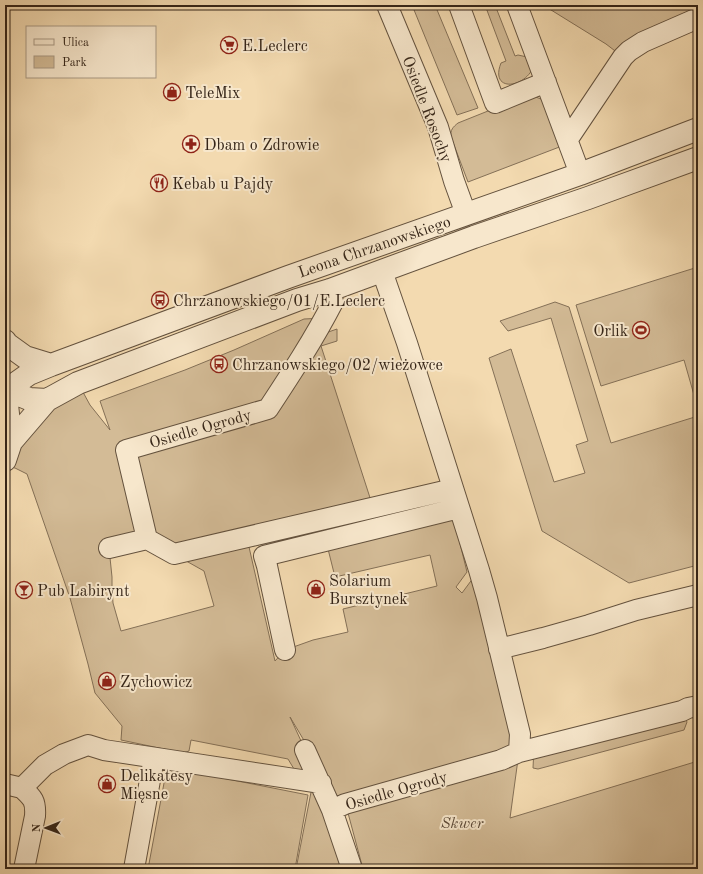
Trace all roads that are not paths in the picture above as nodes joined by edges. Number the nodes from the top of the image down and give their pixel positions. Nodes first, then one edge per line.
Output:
1 (387, 5) edge
2 (459, 5) edge
3 (517, 5) edge
4 (698, 18) edge
5 (546, 82) junction
6 (698, 129) edge
7 (568, 139) junction
8 (698, 158) edge
9 (580, 174) junction
10 (588, 198) junction
11 (466, 214) junction
12 (474, 237) junction
13 (382, 271) junction
14 (330, 290) junction
15 (5, 341) edge
16 (51, 365) junction
17 (5, 389) edge
18 (47, 400) junction
19 (8, 451) edge
20 (453, 488) junction
21 (459, 508) junction
22 (147, 539) junction
23 (109, 548) dead end
24 (698, 594) edge
25 (499, 649) junction
26 (284, 650) dead end
27 (698, 706) edge
28 (305, 750) dead end
29 (519, 752) junction
30 (154, 758) junction
31 (321, 784) junction
32 (14, 786) edge
33 (332, 810) junction
34 (24, 869) edge
35 (134, 869) edge
36 (352, 869) edge

1 - 11 street, Osiedle Rosochy
2 - 5 street
3 - 5 street
4 - 7 street
5 - 7 street
6 - 9 street, Leona Chrzanowskiego
7 - 9 street
8 - 10 street, Leona Chrzanowskiego
9 - 10 street
9 - 11 street, Leona Chrzanowskiego
10 - 12 street, Leona Chrzanowskiego
11 - 12 street
11 - 16 street, Leona Chrzanowskiego
12 - 13 street, Leona Chrzanowskiego
13 - 14 street, Leona Chrzanowskiego
13 - 20 street
14 - 18 street, Leona Chrzanowskiego
14 - 22 street, Osiedle Ogrody
15 - 16 street
16 - 17 street, Leona Chrzanowskiego
17 - 18 street
17 - 19 street
18 - 19 street
20 - 21 street
20 - 22 street
21 - 25 street
21 - 26 street
22 - 23 street
24 - 25 street
25 - 29 street
27 - 29 street, Osiedle Ogrody
28 - 31 street
29 - 33 street, Osiedle Ogrody
30 - 31 street
30 - 32 street
30 - 35 street
31 - 33 street
32 - 34 street
33 - 36 street, Osiedle Ogrody

